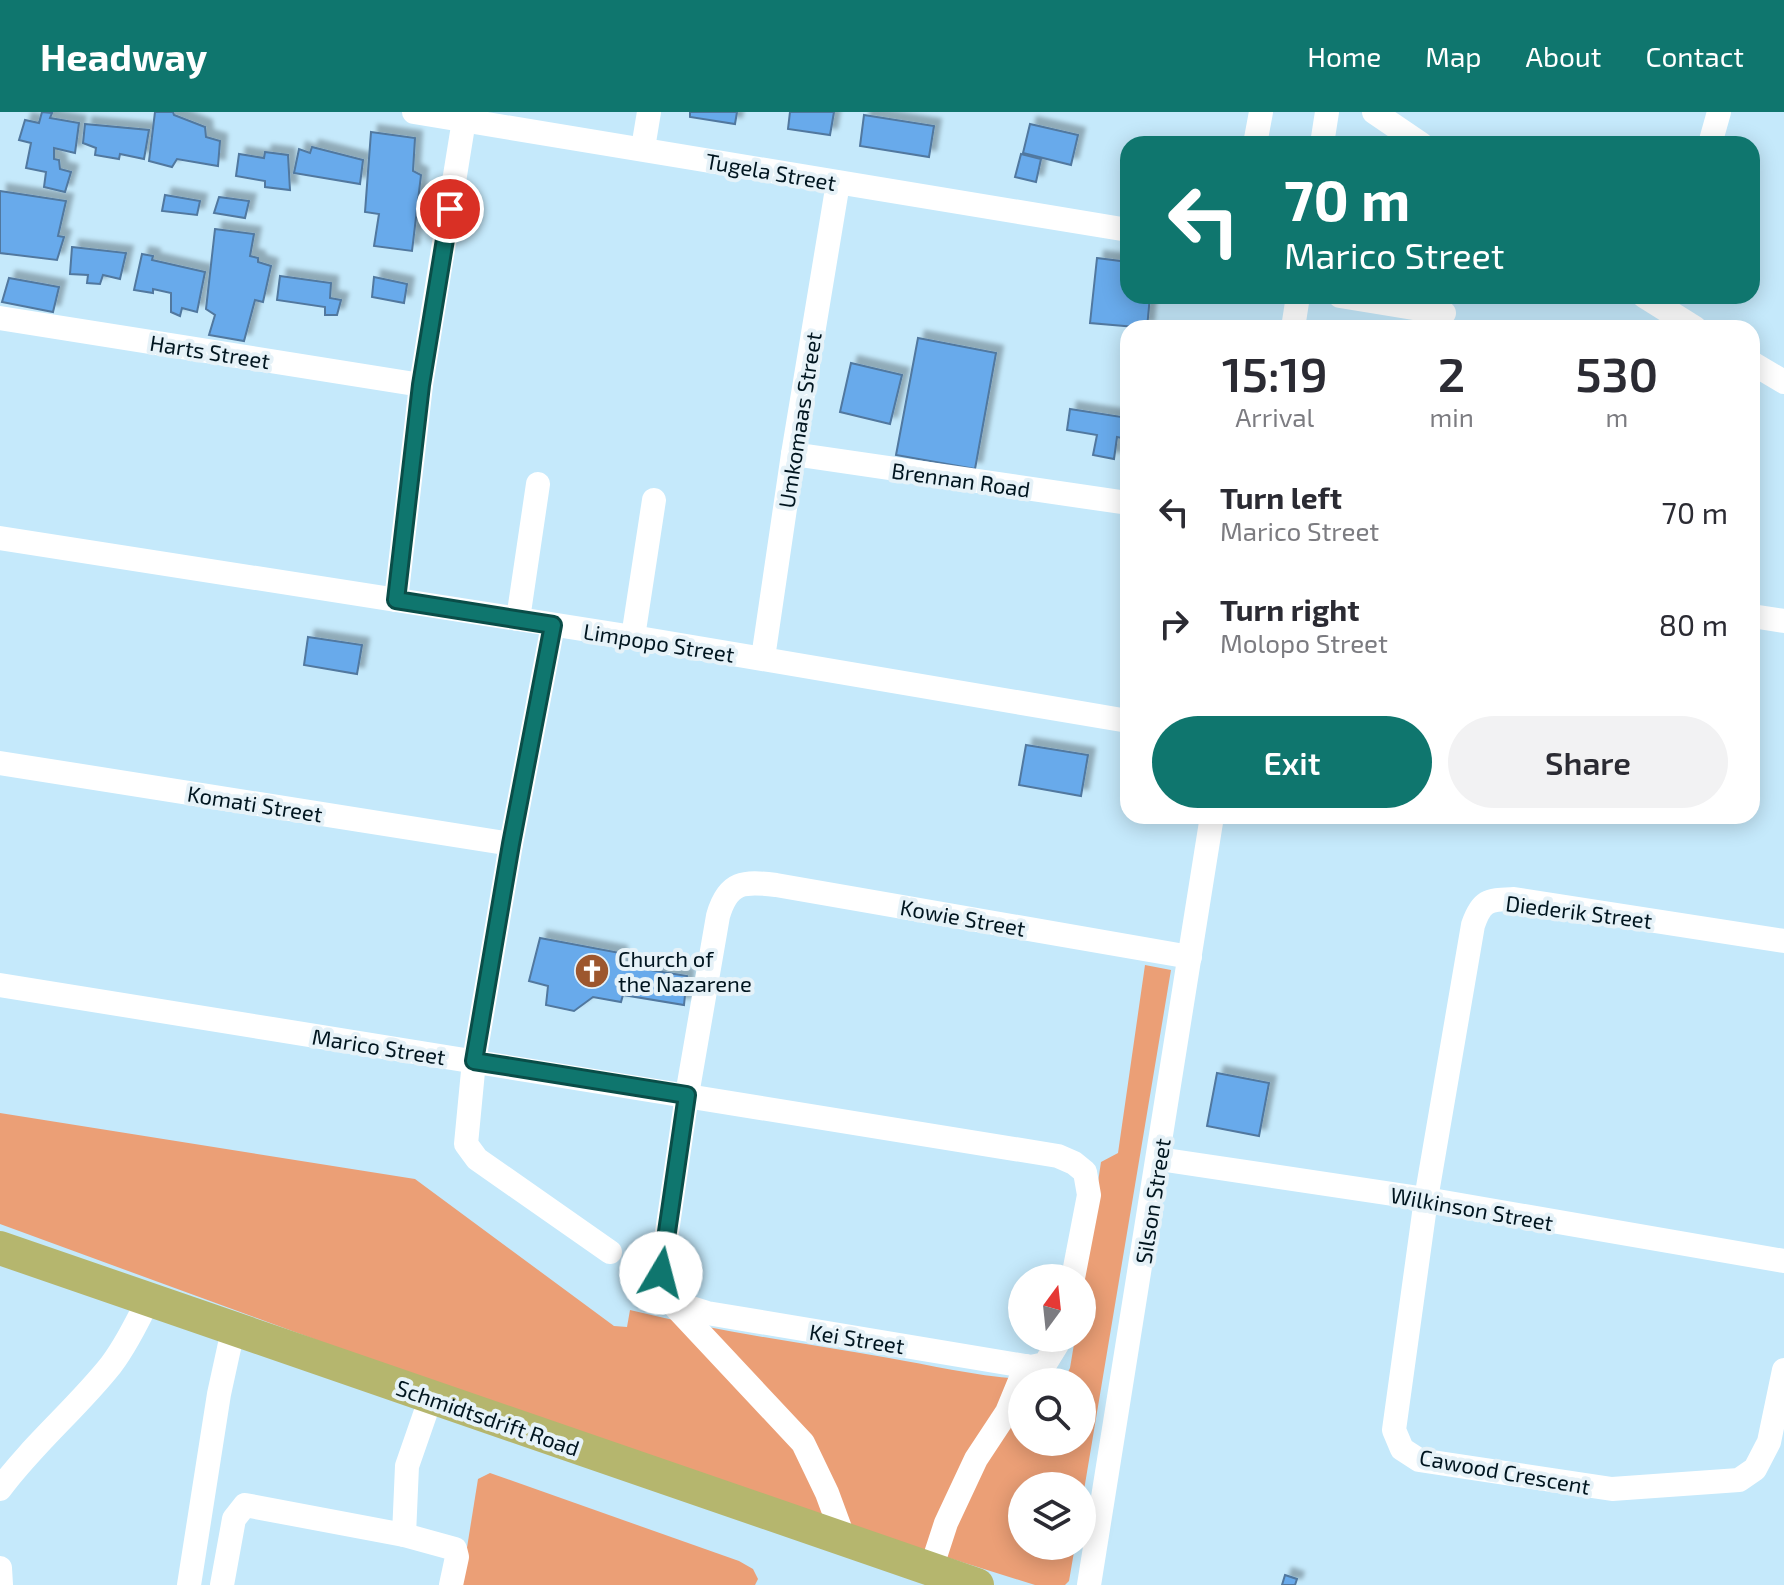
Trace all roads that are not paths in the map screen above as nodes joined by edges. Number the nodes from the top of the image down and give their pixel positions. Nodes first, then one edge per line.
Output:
1 (414, 112) edge
2 (649, 112) edge
3 (1261, 112) edge
4 (1327, 112) edge
5 (1374, 112) edge
6 (1719, 112) edge
7 (464, 120) junction
8 (1256, 136) edge
9 (1323, 136) edge
10 (1409, 136) edge
11 (1712, 136) edge
12 (643, 148) junction
13 (838, 183) junction
14 (1120, 229) edge
15 (1389, 304) edge
16 (1662, 304) edge
17 (1444, 313) dead end
18 (0, 318) edge
19 (1684, 320) edge
20 (1760, 368) edge
21 (1784, 382) edge
22 (421, 385) junction
23 (793, 454) junction
24 (538, 484) dead end
25 (654, 500) dead end
26 (1120, 502) edge
27 (0, 538) edge
28 (396, 600) junction
29 (1760, 617) edge
30 (518, 619) junction
31 (1784, 621) edge
32 (553, 625) junction
33 (633, 637) junction
34 (763, 658) junction
35 (1120, 720) edge
36 (0, 763) edge
37 (1211, 824) edge
38 (511, 844) junction
39 (1784, 941) edge
40 (1190, 957) junction
41 (0, 985) edge
42 (474, 1061) junction
43 (687, 1095) junction
44 (1159, 1159) junction
45 (1426, 1199) junction
46 (0, 1248) edge
47 (610, 1252) dead end
48 (1784, 1261) edge
49 (1076, 1264) edge
50 (148, 1300) junction
51 (670, 1301) junction
52 (233, 1330) junction
53 (1048, 1352) edge
54 (1036, 1365) junction
55 (1784, 1370) edge
56 (431, 1397) junction
57 (0, 1489) edge
58 (404, 1535) junction
59 (844, 1539) junction
60 (0, 1568) edge
61 (917, 1572) edge
62 (970, 1584) edge
63 (1, 1585) edge
64 (189, 1585) edge
65 (222, 1585) edge
66 (451, 1585) edge
67 (1089, 1585) edge

1 - 7 street, Tugela Street
2 - 12 street
3 - 8 street
4 - 9 street
5 - 10 street
6 - 11 street
7 - 12 street, Tugela Street
7 - 22 street
12 - 13 street, Tugela Street
13 - 14 street, Tugela Street
13 - 23 street, Umkomaas Street
15 - 17 street
16 - 19 street
18 - 22 street, Harts Street
20 - 21 street
22 - 28 street
23 - 26 street, Brennan Road
23 - 34 street, Umkomaas Street
24 - 30 street
25 - 33 street
27 - 28 street, Limpopo Street
28 - 30 street, Limpopo Street
29 - 31 street
30 - 32 street, Limpopo Street
32 - 33 street, Limpopo Street
32 - 38 street
33 - 34 street, Limpopo Street
34 - 35 street, Limpopo Street
36 - 38 street, Komati Street
37 - 40 street, Silson Street
38 - 42 street
39 - 45 street, Diederik Street
40 - 43 street, Kowie Street
40 - 44 street, Silson Street
41 - 42 street, Marico Street
42 - 43 street, Marico Street
42 - 47 street
43 - 49 street, Marico Street
43 - 51 street
44 - 45 street, Wilkinson Street
44 - 67 street, Silson Street
45 - 48 street, Wilkinson Street
45 - 55 street, Cawood Crescent
46 - 50 highway, Schmidtsdrift Road
50 - 52 highway, Schmidtsdrift Road
50 - 57 street
51 - 54 street, Kei Street
51 - 59 street
52 - 56 highway, Schmidtsdrift Road
52 - 64 street
53 - 54 street
54 - 61 street
56 - 58 street
56 - 59 highway, Schmidtsdrift Road
58 - 65 street
58 - 66 street
59 - 61 highway, Schmidtsdrift Road
60 - 63 street
61 - 62 highway, Schmidtsdrift Road

